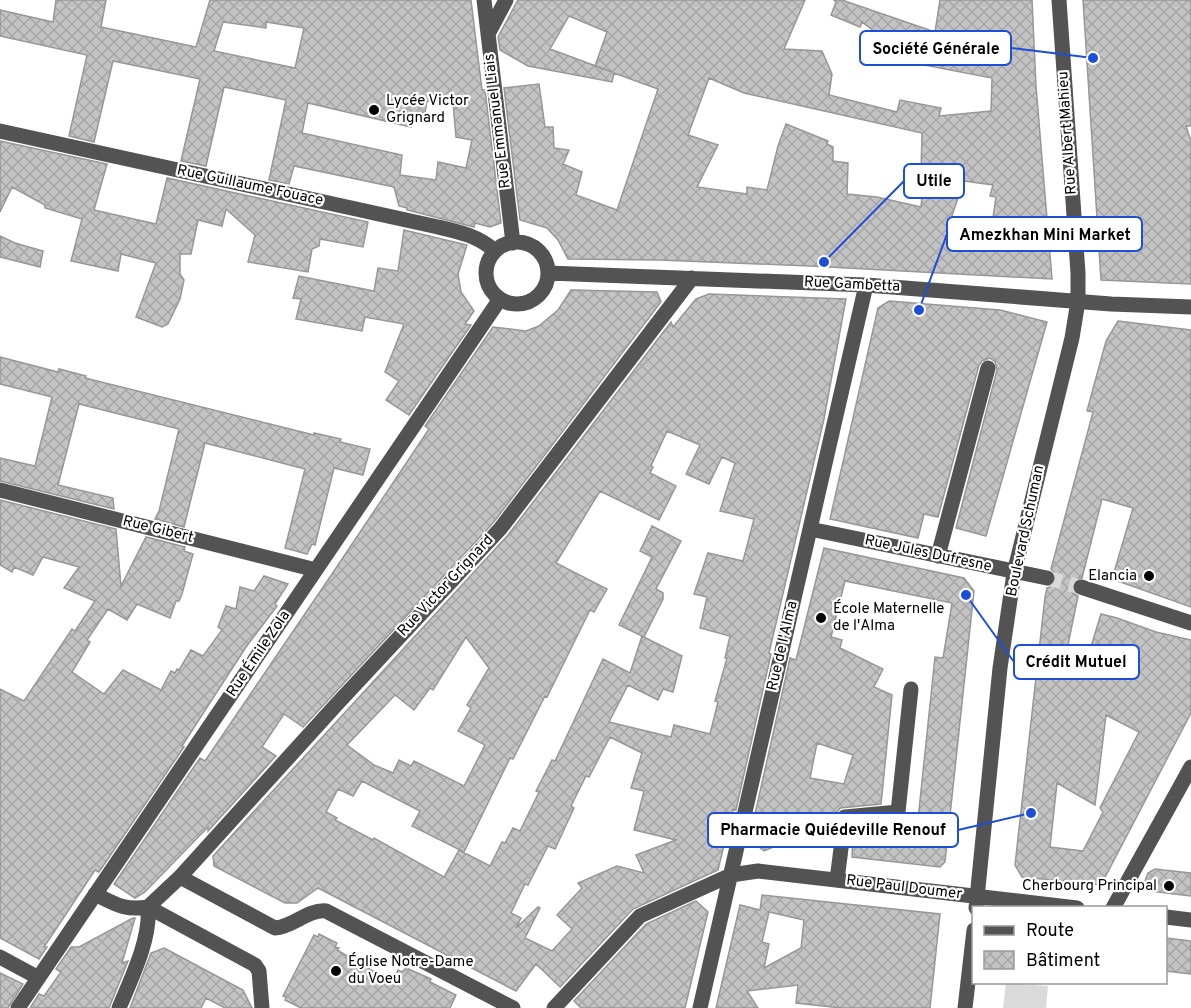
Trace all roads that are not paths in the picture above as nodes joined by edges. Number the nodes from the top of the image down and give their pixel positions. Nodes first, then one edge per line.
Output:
1 (484, 0) edge
2 (506, 0) edge
3 (1059, 0) edge
4 (489, 34) junction
5 (0, 131) edge
6 (513, 243) junction
7 (495, 252) junction
8 (548, 273) junction
9 (692, 278) junction
10 (866, 285) junction
11 (500, 299) junction
12 (1078, 301) junction
13 (1191, 307) edge
14 (988, 368) dead end
15 (0, 490) edge
16 (810, 529) junction
17 (938, 556) junction
18 (316, 570) junction
19 (1014, 573) junction
20 (1047, 578) tunnel mouth
21 (1081, 587) tunnel mouth
22 (1191, 623) edge
23 (911, 689) dead end
24 (1191, 767) edge
25 (731, 875) junction
26 (180, 877) junction
27 (837, 880) junction
28 (95, 894) junction
29 (976, 902) edge
30 (1043, 906) edge
31 (1114, 906) edge
32 (148, 907) junction
33 (1167, 917) edge
34 (1191, 920) edge
35 (972, 947) edge
36 (0, 957) edge
37 (37, 977) junction
38 (18, 1008) edge
39 (119, 1008) edge
40 (262, 1008) edge
41 (513, 1008) edge
42 (554, 1008) edge
43 (700, 1008) edge
44 (965, 1008) edge

1 - 4 street, Rue Emmanuel Liais
2 - 4 street
3 - 12 street, Rue Albert Mahieu
4 - 6 street, Rue Emmanuel Liais
5 - 7 street, Rue Guillaume Fouace
6 - 7 street
6 - 8 street
7 - 11 street
8 - 9 street, Rue Gambetta
8 - 11 street
9 - 10 street, Rue Gambetta
9 - 26 street, Rue Victor Grignard
10 - 12 street, Rue Gambetta
10 - 16 street, Rue de l'Alma
11 - 18 street, Rue Émile Zola
12 - 13 street, Rue Gambetta
12 - 19 street, Boulevard Schuman
14 - 17 street
15 - 18 street, Rue Gibert
16 - 17 street, Rue Jules Dufresne
16 - 25 street, Rue de l'Alma
17 - 19 street, Rue Jules Dufresne
18 - 28 street, Rue Émile Zola
19 - 20 street, Rue Jules Dufresne
19 - 29 street, Boulevard Schuman
21 - 22 street
23 - 27 street
24 - 31 street
25 - 27 street, Rue Paul Doumer
25 - 42 street, Rue Paul Doumer
25 - 43 street, Rue de l'Alma
26 - 32 street, Rue Victor Grignard
26 - 41 street
27 - 29 street, Rue Paul Doumer
28 - 32 street
28 - 37 street, Rue Émile Zola
29 - 30 street, Rue Paul Doumer
32 - 39 street
32 - 40 street
33 - 34 street
35 - 44 street
36 - 37 street
37 - 38 street, Rue Émile Zola

